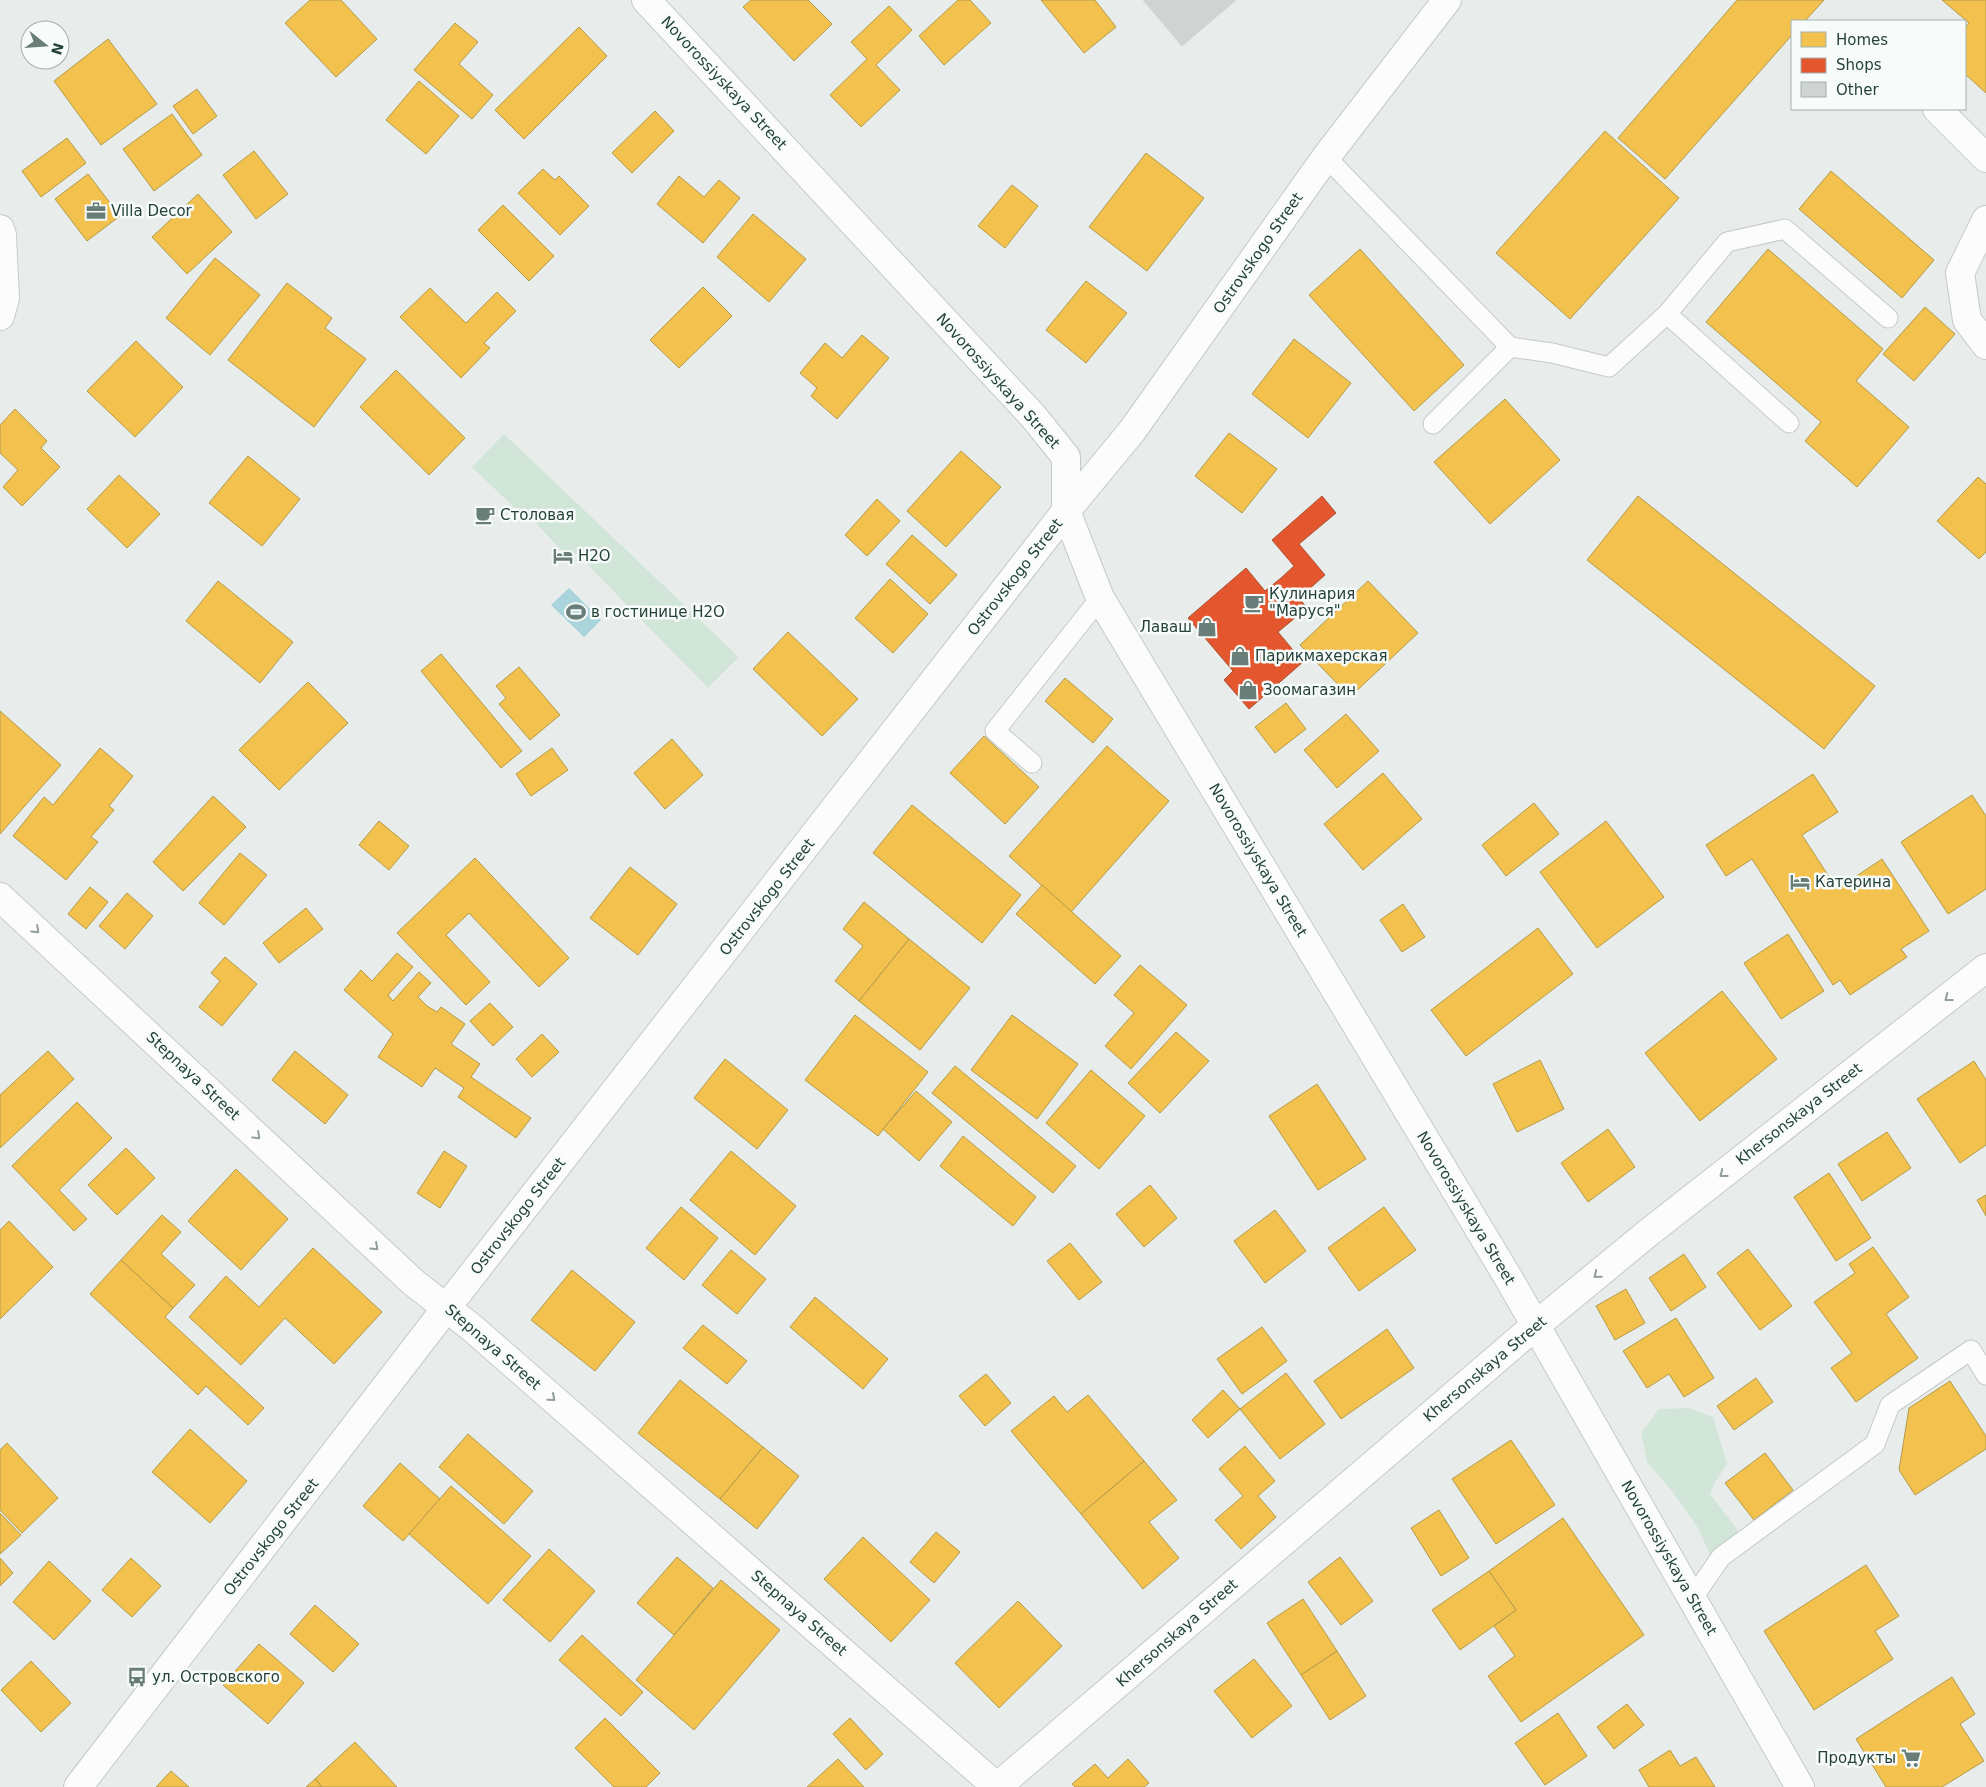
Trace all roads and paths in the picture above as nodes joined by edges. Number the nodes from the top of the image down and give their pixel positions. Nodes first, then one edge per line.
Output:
1 (646, 0) edge
2 (1447, 0) edge
3 (1938, 110) edge
4 (1326, 157) junction
5 (1986, 158) edge
6 (1986, 220) edge
7 (0, 229) edge
8 (1667, 314) junction
9 (0, 316) edge
10 (1888, 318) dead end
11 (1986, 345) edge
12 (1510, 347) junction
13 (1789, 422) dead end
14 (1433, 424) dead end
15 (1066, 511) junction
16 (1100, 598) junction
17 (1032, 763) dead end
18 (0, 897) edge
19 (1986, 968) edge
20 (447, 1307) junction
21 (1535, 1326) junction
22 (1986, 1375) edge
23 (1692, 1599) junction
24 (78, 1787) edge
25 (997, 1787) edge
26 (1800, 1787) edge

1 - 15 street, Novorossiyskaya Street
2 - 4 street, Ostrovskogo Street
3 - 5 street
4 - 12 lane
4 - 15 street, Ostrovskogo Street
6 - 11 street
7 - 9 street
8 - 10 lane
8 - 12 lane
8 - 13 lane
12 - 14 lane
15 - 16 street, Novorossiyskaya Street
15 - 20 street, Ostrovskogo Street
16 - 17 lane
16 - 21 street, Novorossiyskaya Street
18 -> 20 street, Stepnaya Street
19 -> 21 street, Khersonskaya Street
20 - 24 street, Ostrovskogo Street
20 -> 25 street, Stepnaya Street
21 - 23 street, Novorossiyskaya Street
21 - 25 street, Khersonskaya Street
22 - 23 lane
23 - 26 street, Novorossiyskaya Street

